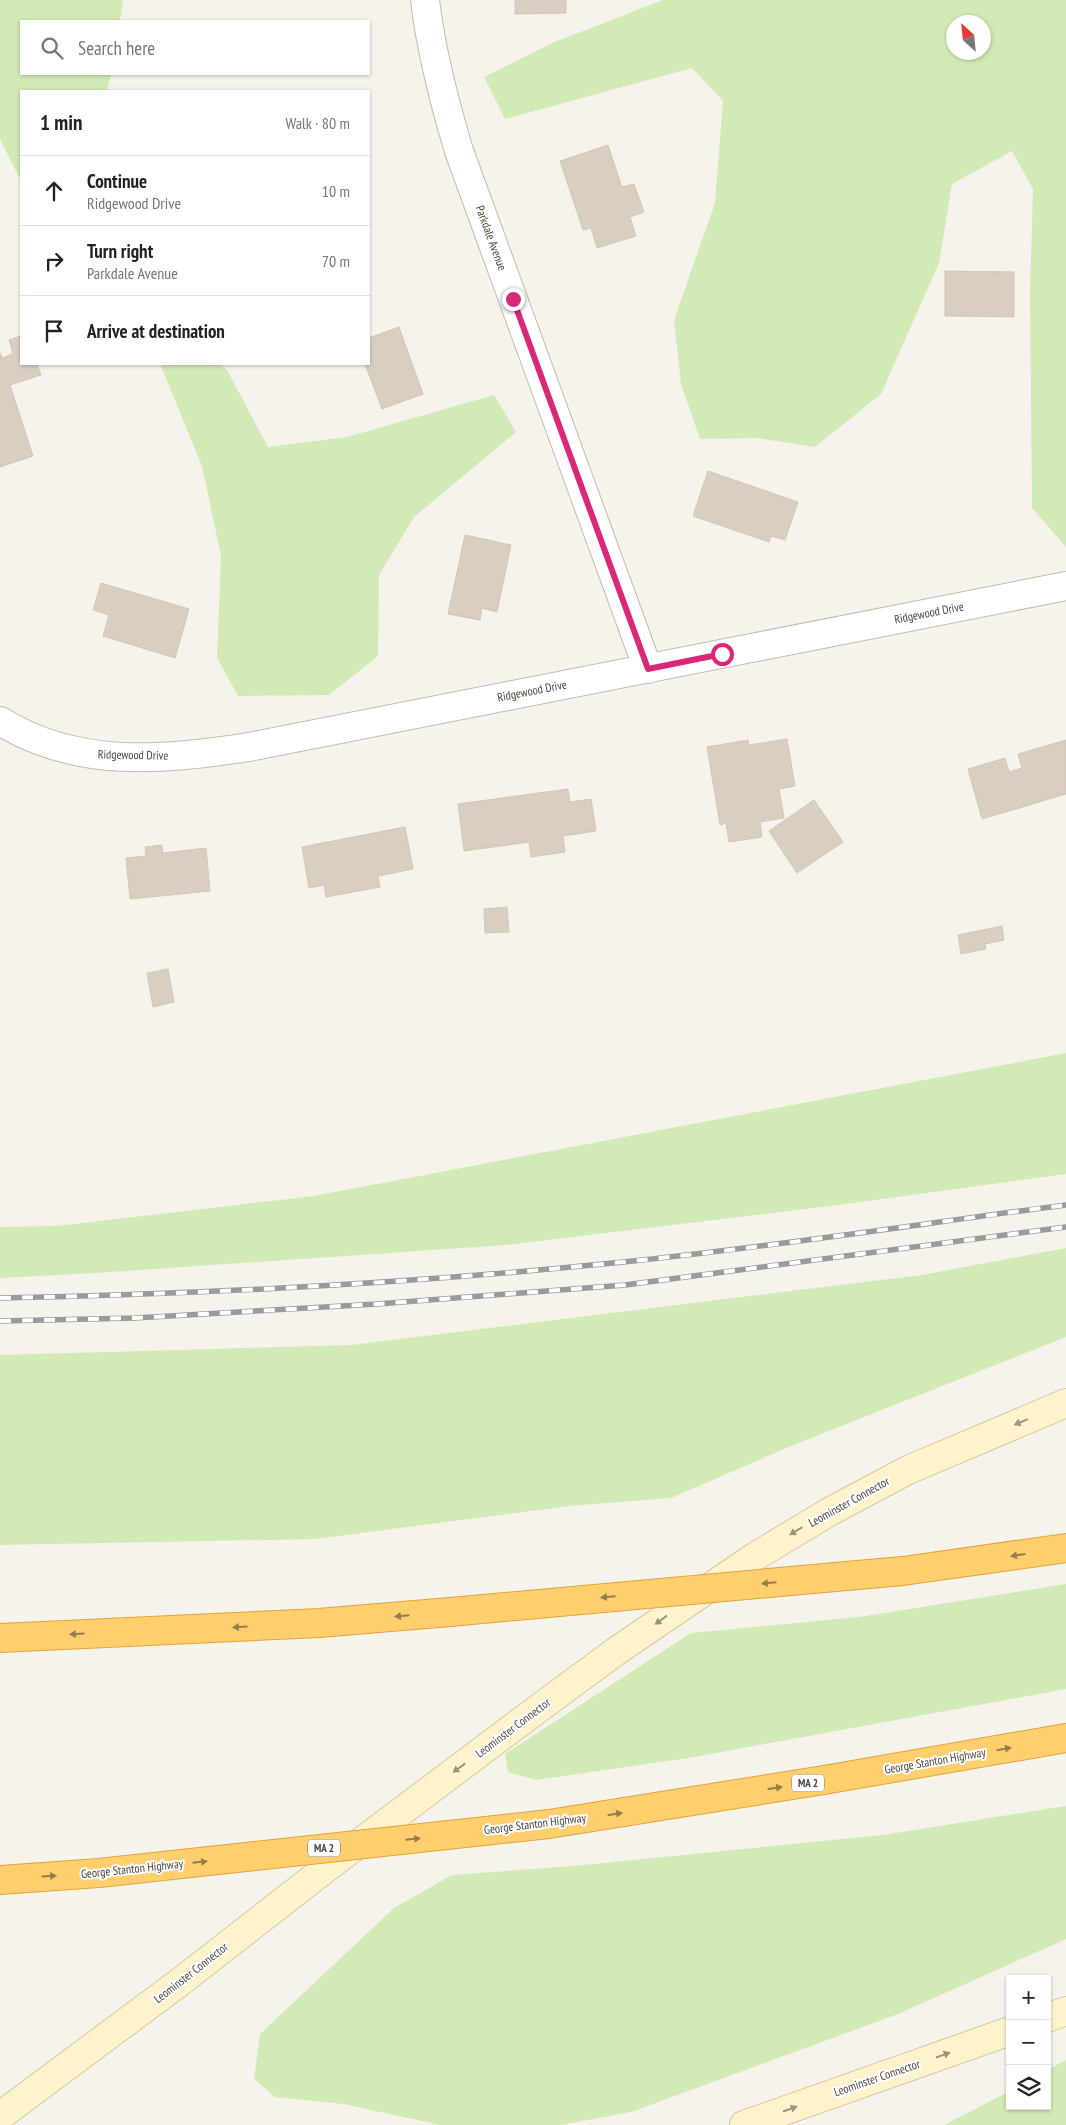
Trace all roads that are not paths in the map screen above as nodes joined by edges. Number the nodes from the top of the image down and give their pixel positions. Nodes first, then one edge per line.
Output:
1 (425, 0) edge
2 (1066, 586) edge
3 (648, 669) junction
4 (0, 721) edge
5 (1066, 1403) edge
6 (1066, 1548) edge
7 (0, 1638) edge
8 (1066, 1738) edge
9 (0, 1880) edge
10 (1066, 2011) edge
11 (1051, 2017) edge
12 (1006, 2032) edge
13 (0, 2116) edge
14 (744, 2125) edge

1 - 3 street, Parkdale Avenue
2 - 3 street, Ridgewood Drive
3 - 4 street, Ridgewood Drive
5 -> 13 main road, Leominster Connector
6 -> 7 highway, bridge
9 -> 8 highway, George Stanton Highway / MA 2, bridge
10 - 11 main road
14 -> 12 main road, Leominster Connector

